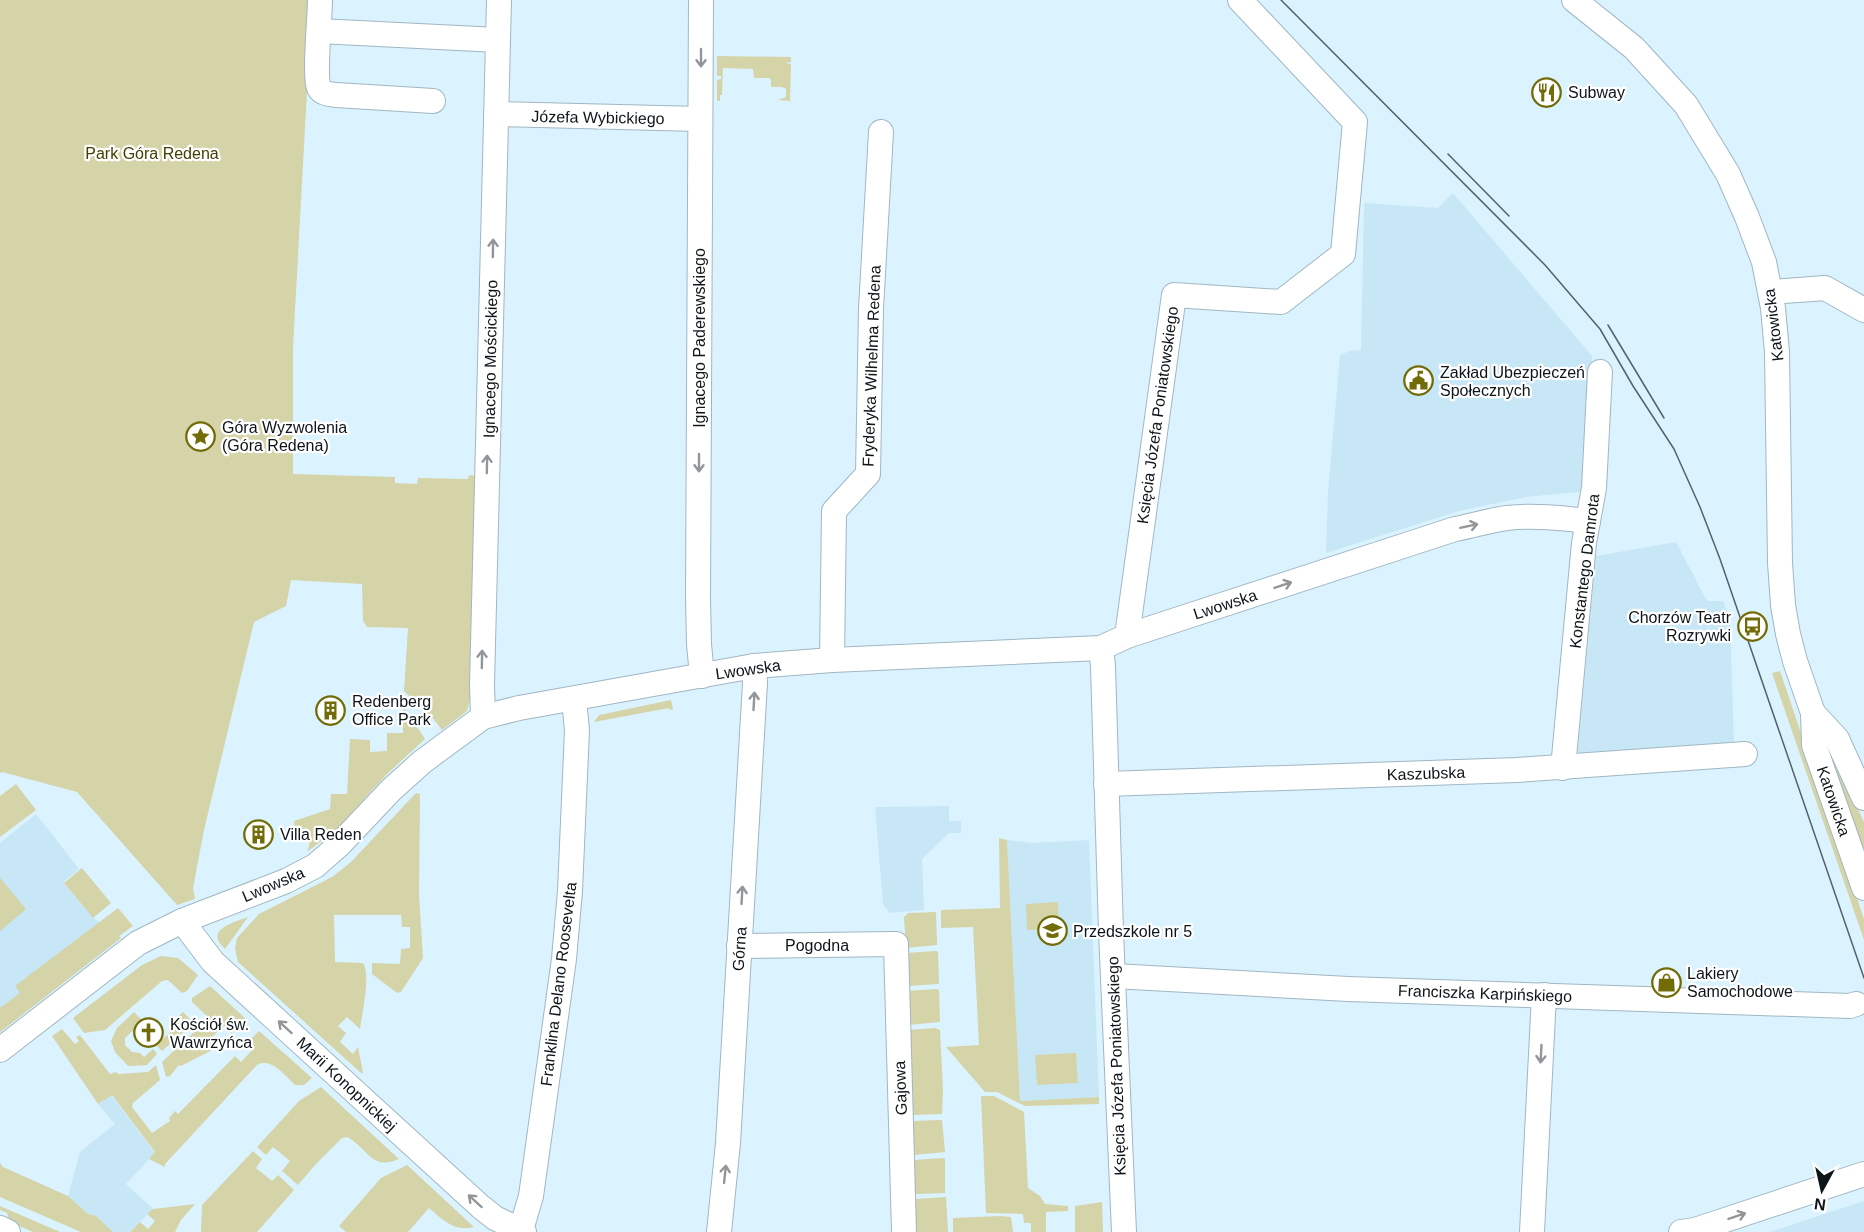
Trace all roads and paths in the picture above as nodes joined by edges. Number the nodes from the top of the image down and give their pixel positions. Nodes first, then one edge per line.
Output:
1 (320, 0) edge
2 (499, 0) edge
3 (701, 0) edge
4 (1240, 0) edge
5 (1574, 0) edge
6 (319, 31) junction
7 (498, 40) junction
8 (432, 101) dead end
9 (496, 114) junction
10 (700, 119) junction
11 (881, 132) dead end
12 (1770, 292) junction
13 (1864, 310) edge
14 (1600, 372) dead end
15 (1588, 521) junction
16 (1128, 636) junction
17 (1101, 648) junction
18 (832, 660) junction
19 (754, 666) junction
20 (702, 676) junction
21 (574, 700) junction
22 (1813, 713) junction
23 (483, 717) junction
24 (1837, 739) junction
25 (1745, 754) dead end
26 (1864, 764) edge
27 (1563, 768) junction
28 (1106, 783) junction
29 (1864, 798) edge
30 (1864, 888) edge
31 (182, 921) junction
32 (896, 945) joint
33 (739, 946) junction
34 (1114, 976) junction
35 (1544, 995) junction
36 (1856, 1004) dead end
37 (0, 1050) edge
38 (1864, 1174) edge
39 (0, 1228) edge
40 (522, 1231) edge
41 (8, 1232) edge
42 (719, 1232) edge
43 (903, 1232) edge
44 (1124, 1232) edge
45 (1532, 1232) edge
46 (1681, 1232) edge

1 - 6 street
2 - 7 street, Ignacego Mościckiego
3 -> 10 street, Ignacego Paderewskiego
4 - 16 street, Księcia Józefa Poniatowskiego
5 - 12 street, Katowicka
6 - 7 street
6 - 8 street
7 - 9 street, Ignacego Mościckiego
9 - 10 street, Józefa Wybickiego
23 -> 9 street, Ignacego Mościckiego
10 -> 20 street, Ignacego Paderewskiego
11 - 18 street, Fryderyka Wilhelma Redena
12 - 13 street
12 - 22 street, Katowicka
14 - 15 street, Konstantego Damrota
16 -> 15 street, Lwowska
15 - 27 street, Konstantego Damrota
16 - 17 street, Lwowska
17 - 18 street, Lwowska
17 - 28 street, Księcia Józefa Poniatowskiego
18 - 19 street, Lwowska
19 - 20 street, Lwowska
33 -> 19 street, Górna
20 - 21 street, Lwowska
21 - 23 street, Lwowska
21 - 40 street, Franklina Delano Roosevelta
22 - 24 street, Katowicka
22 - 30 street, Katowicka
23 - 31 street, Lwowska
24 - 26 street
24 - 29 street, Katowicka
25 - 27 street, Kaszubska
27 - 28 street, Kaszubska
28 - 34 street, Księcia Józefa Poniatowskiego
31 - 37 street, Lwowska
40 -> 31 street, Marii Konopnickiej
32 - 33 street, Pogodna
32 - 43 street, Gajowa
42 -> 33 street, Górna
34 - 35 street, Franciszka Karpińskiego
34 - 44 street, Księcia Józefa Poniatowskiego
35 - 36 street, Franciszka Karpińskiego
35 -> 45 street
46 -> 38 street
39 - 41 street

